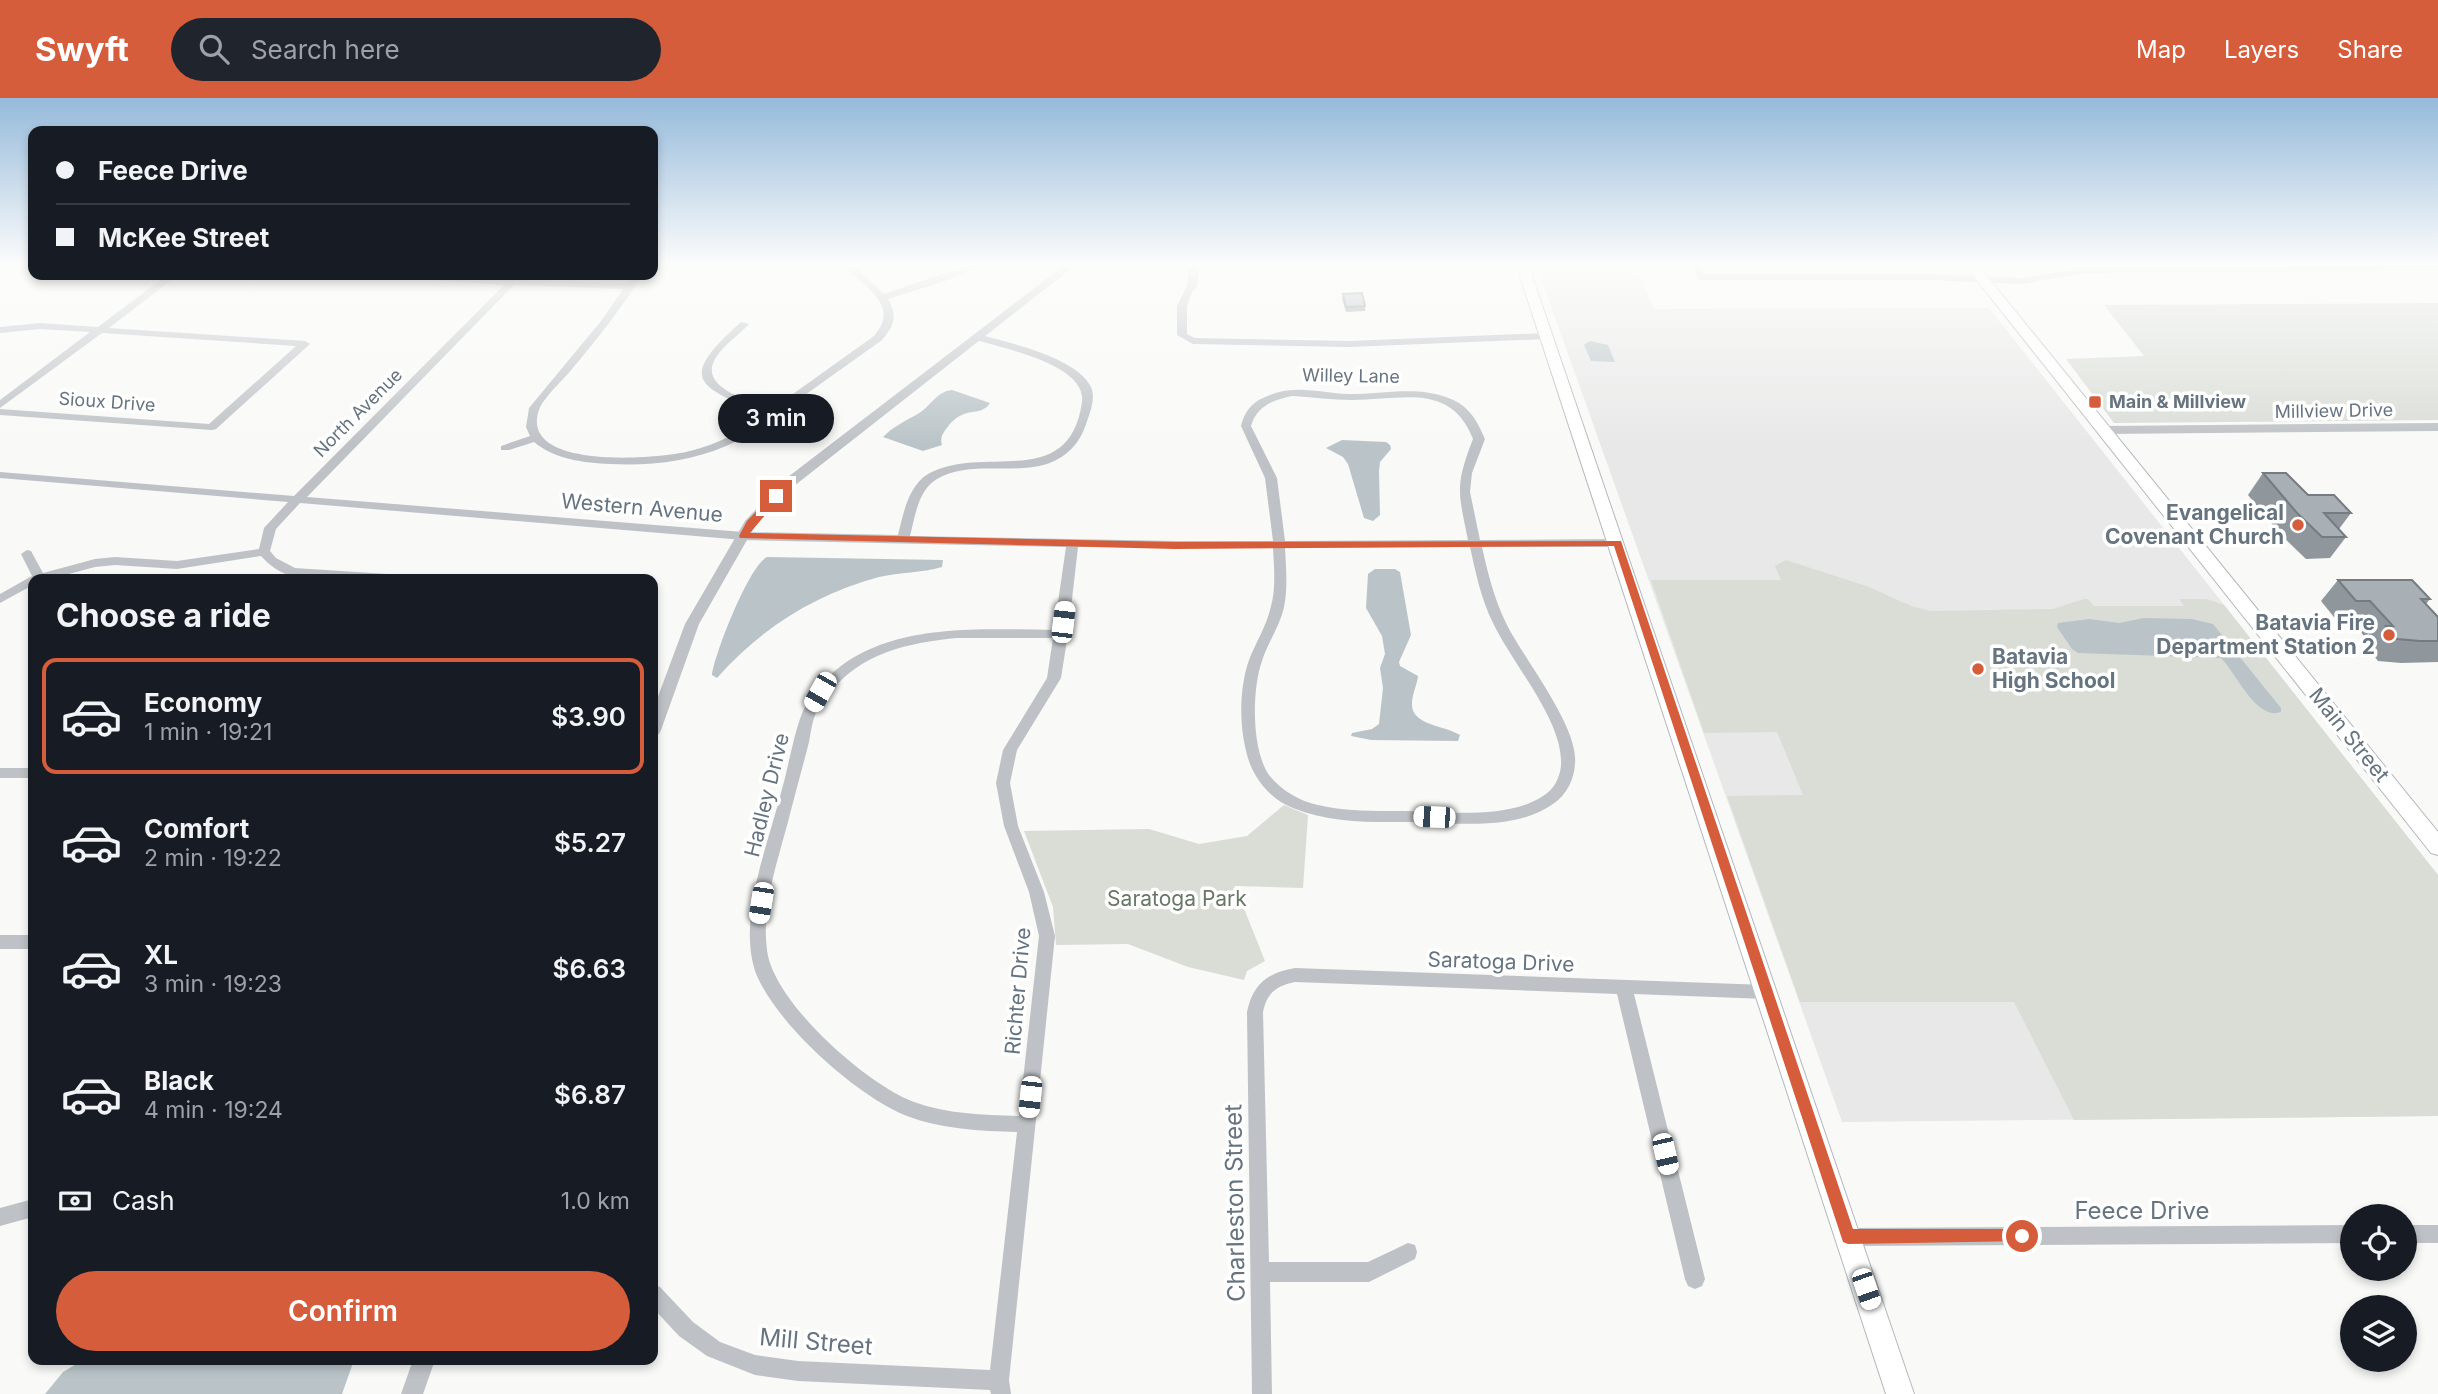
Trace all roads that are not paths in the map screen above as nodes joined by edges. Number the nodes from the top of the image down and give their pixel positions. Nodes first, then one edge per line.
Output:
1 (107, 324) edge
2 (470, 324) edge
3 (605, 324) edge
4 (744, 324) dead end
5 (887, 324) edge
6 (993, 324) edge
7 (1182, 324) edge
8 (1543, 324) edge
9 (2019, 324) edge
10 (0, 330) edge
11 (100, 330) junction
12 (1547, 336) junction
13 (977, 337) junction
14 (0, 405) edge
15 (0, 412) edge
16 (773, 413) junction
17 (2438, 427) edge
18 (2105, 430) junction
19 (533, 438) junction
20 (505, 448) dead end
21 (691, 454) junction
22 (695, 467) dead end
23 (0, 475) edge
24 (299, 498) junction
25 (743, 536) junction
26 (903, 538) junction
27 (1073, 543) junction
28 (1618, 543) junction
29 (1476, 544) junction
30 (1278, 545) junction
31 (264, 552) junction
32 (27, 554) dead end
33 (34, 574) edge
34 (54, 574) edge
35 (324, 574) edge
36 (28, 583) edge
37 (0, 599) edge
38 (1062, 634) junction
39 (658, 716) edge
40 (0, 773) edge
41 (28, 773) edge
42 (2438, 847) edge
43 (0, 942) edge
44 (28, 942) edge
45 (1624, 988) junction
46 (1766, 992) junction
47 (1255, 1012) joint
48 (1027, 1124) junction
49 (28, 1209) edge
50 (0, 1217) edge
51 (2340, 1234) edge
52 (2417, 1234) edge
53 (2438, 1234) edge
54 (1848, 1237) junction
55 (1408, 1252) dead end
56 (1261, 1272) junction
57 (1695, 1279) dead end
58 (658, 1299) edge
59 (422, 1365) edge
60 (1000, 1387) edge
61 (412, 1394) edge
62 (1262, 1394) edge
63 (1900, 1394) edge

1 - 11 street
2 - 24 street, North Avenue
3 - 19 street
4 - 16 street
5 - 16 street
6 - 13 street
7 - 12 street
8 - 12 main road
9 - 18 main road, Main Street
10 - 11 street
11 - 14 street
11 - 15 street, Sioux Drive
12 - 28 main road
13 - 25 street
13 - 26 street
16 - 21 street
17 - 18 street, Millview Drive
18 - 42 main road, Main Street
19 - 20 street
19 - 21 street
21 - 22 street
23 - 24 street, Western Avenue
24 - 25 street, Western Avenue
24 - 31 street, North Avenue
25 - 26 street, Western Avenue
25 - 39 street
26 - 27 street, Western Avenue
27 - 30 street, Western Avenue
27 - 38 street, Richter Drive
28 - 29 street, Western Avenue
28 - 46 main road
29 - 30 street, Western Avenue
29 - 30 street, Willey Lane
29 - 30 street
31 - 34 street
31 - 35 street
32 - 33 street
36 - 37 street
38 - 48 street, Richter Drive
38 - 48 street, Hadley Drive
40 - 41 street
43 - 44 street
45 - 46 street, Saratoga Drive
45 - 47 street, Saratoga Drive
45 - 57 street
46 - 54 main road
47 - 56 street, Charleston Street
48 - 60 street, Richter Drive
49 - 50 street
51 - 54 street, Feece Drive
52 - 53 street
54 - 63 main road
55 - 56 street
56 - 62 street, Charleston Street
58 - 60 street, Mill Street
59 - 61 street

